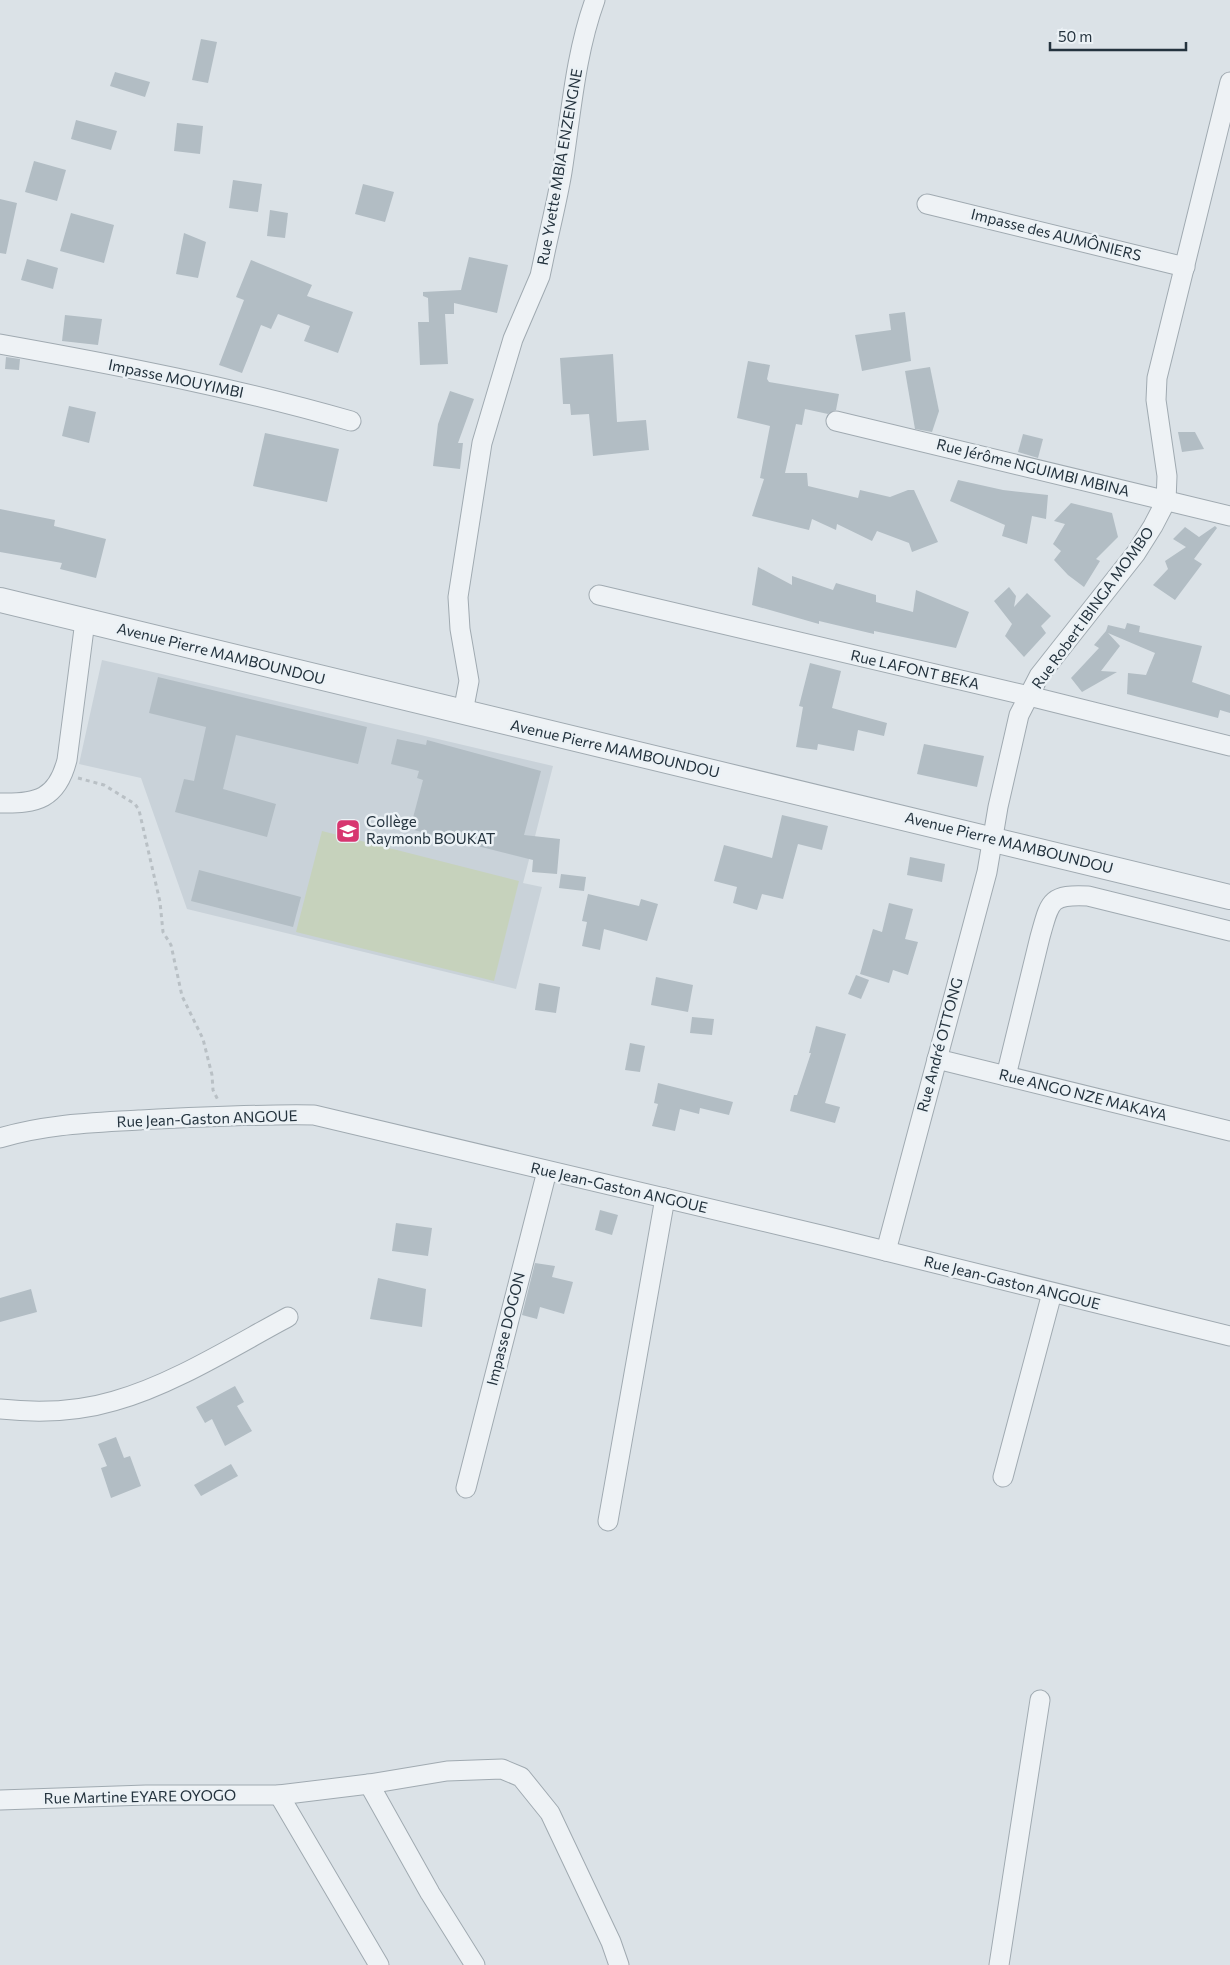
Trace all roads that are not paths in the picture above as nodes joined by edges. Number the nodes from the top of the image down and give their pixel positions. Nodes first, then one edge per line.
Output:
1 (595, 0) edge
2 (1230, 82) edge
3 (928, 204) dead end
4 (1185, 267) junction
5 (0, 344) edge
6 (836, 420) dead end
7 (351, 421) dead end
8 (1166, 500) junction
9 (1230, 516) edge
10 (599, 595) dead end
11 (0, 600) edge
12 (85, 621) junction
13 (1029, 696) junction
14 (463, 712) junction
15 (1230, 746) edge
16 (0, 804) edge
17 (993, 840) junction
18 (1230, 897) edge
19 (1230, 931) edge
20 (937, 1059) junction
21 (1006, 1076) junction
22 (1230, 1131) edge
23 (0, 1138) edge
24 (547, 1171) junction
25 (665, 1198) junction
26 (886, 1251) junction
27 (1052, 1294) junction
28 (288, 1317) dead end
29 (1230, 1336) edge
30 (0, 1409) edge
31 (1004, 1477) dead end
32 (466, 1488) dead end
33 (608, 1521) dead end
34 (1040, 1700) dead end
35 (369, 1784) junction
36 (279, 1795) junction
37 (0, 1800) edge
38 (379, 1965) edge
39 (475, 1965) edge
40 (619, 1965) edge
41 (999, 1965) edge

1 - 14 street, Rue Yvette MBIA ENZENGNE
2 - 4 street, Rue Robert IBINGA MOMBO
3 - 4 street, Impasse des AUMÔNIERS
4 - 8 street, Rue Robert IBINGA MOMBO
5 - 7 street, Impasse MOUYIMBI
6 - 8 street, Rue Jérôme NGUIMBI MBINA
8 - 9 street, Rue Jérôme NGUIMBI MBINA
8 - 13 street, Rue Robert IBINGA MOMBO
10 - 13 street, Rue LAFONT BEKA
11 - 12 street, Avenue Pierre MAMBOUNDOU
12 - 14 street, Avenue Pierre MAMBOUNDOU
12 - 16 street
13 - 15 street, Rue LAFONT BEKA
13 - 17 street, Rue Robert IBINGA MOMBO
14 - 17 street, Avenue Pierre MAMBOUNDOU
17 - 18 street, Avenue Pierre MAMBOUNDOU
17 - 20 street, Rue André OTTONG
19 - 21 street
20 - 21 street, Rue ANGO NZE MAKAYA
20 - 26 street, Rue André OTTONG
21 - 22 street, Rue ANGO NZE MAKAYA
23 - 24 street, Rue Jean-Gaston ANGOUE
24 - 25 street, Rue Jean-Gaston ANGOUE
24 - 32 street, Impasse DOGON
25 - 26 street, Rue Jean-Gaston ANGOUE
25 - 33 street
26 - 27 street, Rue Jean-Gaston ANGOUE
27 - 29 street, Rue Jean-Gaston ANGOUE
27 - 31 street
28 - 30 street
34 - 41 street
35 - 36 street, Rue Martine EYARE OYOGO
35 - 39 street
35 - 40 street, Rue Martine EYARE OYOGO
36 - 37 street, Rue Martine EYARE OYOGO
36 - 38 street

